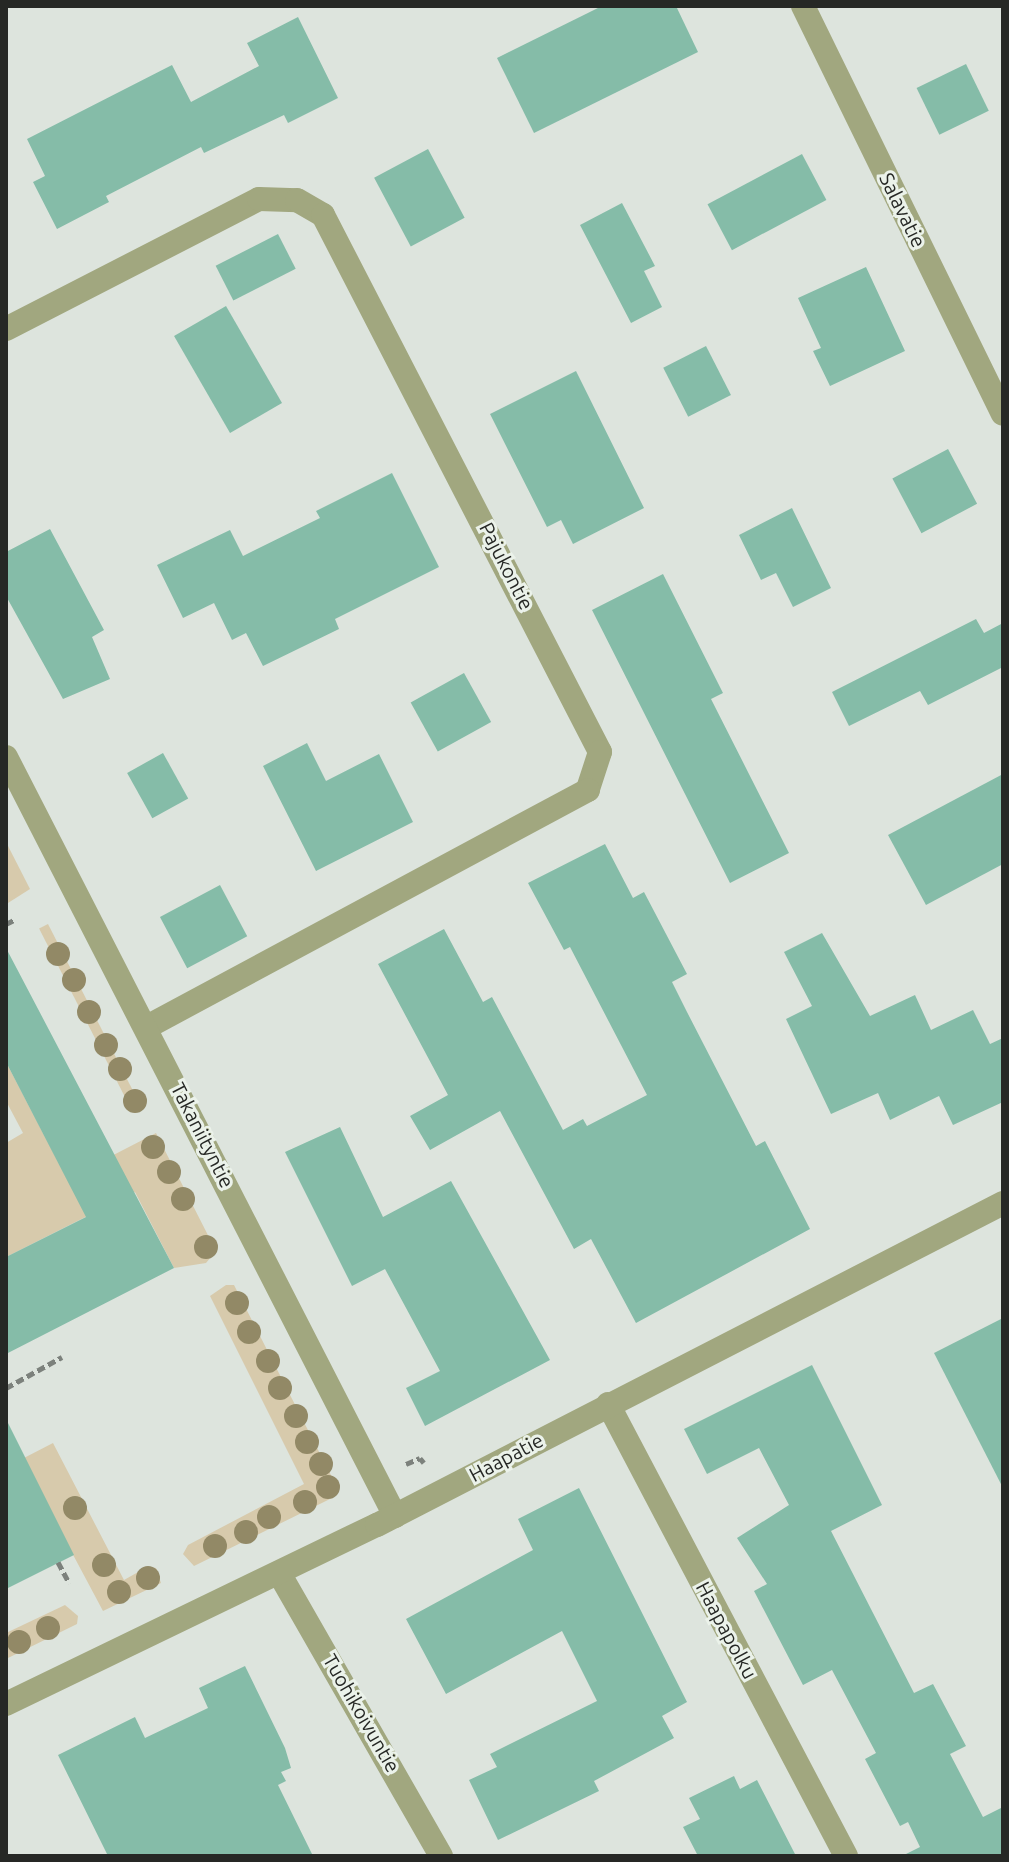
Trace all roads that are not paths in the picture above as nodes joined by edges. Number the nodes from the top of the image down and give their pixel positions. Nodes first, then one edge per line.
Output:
1 (803, 6) edge
2 (6, 329) edge
3 (1003, 414) edge
4 (6, 757) edge
5 (147, 1027) junction
6 (1003, 1203) edge
7 (608, 1404) junction
8 (395, 1516) junction
9 (279, 1573) junction
10 (6, 1704) edge
11 (441, 1856) edge
12 (846, 1856) edge

1 - 3 street, Salavatie
2 - 5 street, Pajukontie
4 - 5 street, Takaniityntie
5 - 8 street, Takaniityntie
6 - 7 street, Haapatie
7 - 8 street, Haapatie
7 - 12 street, Haapapolku
8 - 9 street, Haapatie
9 - 10 street, Haapatie
9 - 11 street, Tuohikoivuntie

